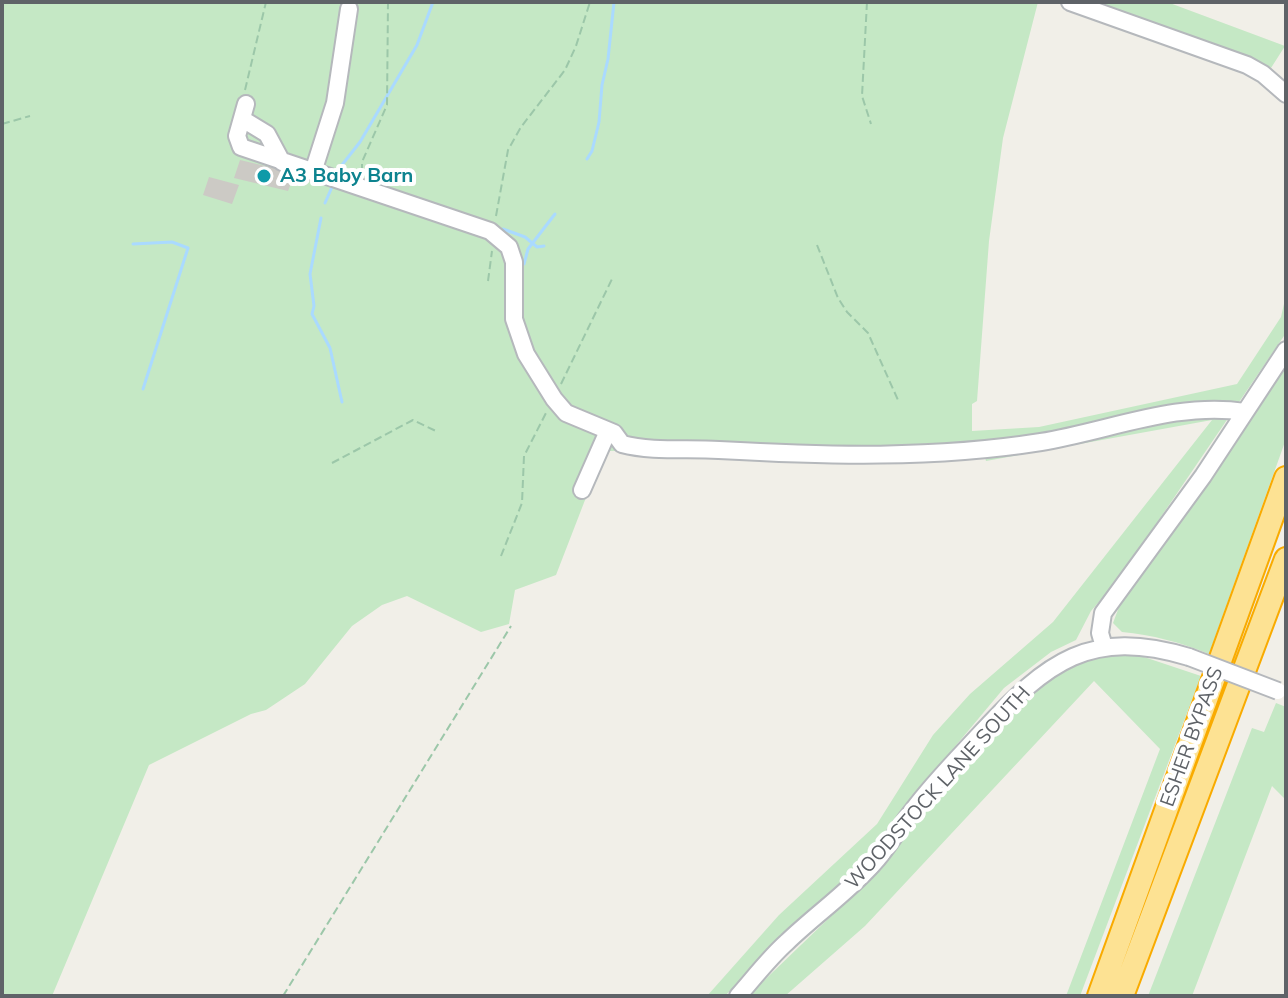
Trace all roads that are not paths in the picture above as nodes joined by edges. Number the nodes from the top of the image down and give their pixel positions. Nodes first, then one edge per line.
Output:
1 (1070, 2) edge
2 (349, 9) dead end
3 (1286, 94) edge
4 (282, 162) junction
5 (313, 172) junction
6 (1286, 350) edge
7 (1245, 412) junction
8 (608, 431) junction
9 (1286, 478) edge
10 (582, 490) dead end
11 (1286, 559) edge
12 (1104, 647) junction
13 (1282, 692) edge
14 (738, 996) edge
15 (1099, 996) edge
16 (1122, 996) edge

1 - 3 street
2 - 5 street
4 - 4 street
4 - 5 street
5 - 8 street
6 - 7 street
7 - 8 street
7 - 12 street
8 - 10 street
9 - 15 highway, ESHER BYPASS
11 - 16 highway, ESHER BYPASS
12 - 13 street, WOODSTOCK LANE SOUTH, bridge
12 - 14 street, WOODSTOCK LANE SOUTH

